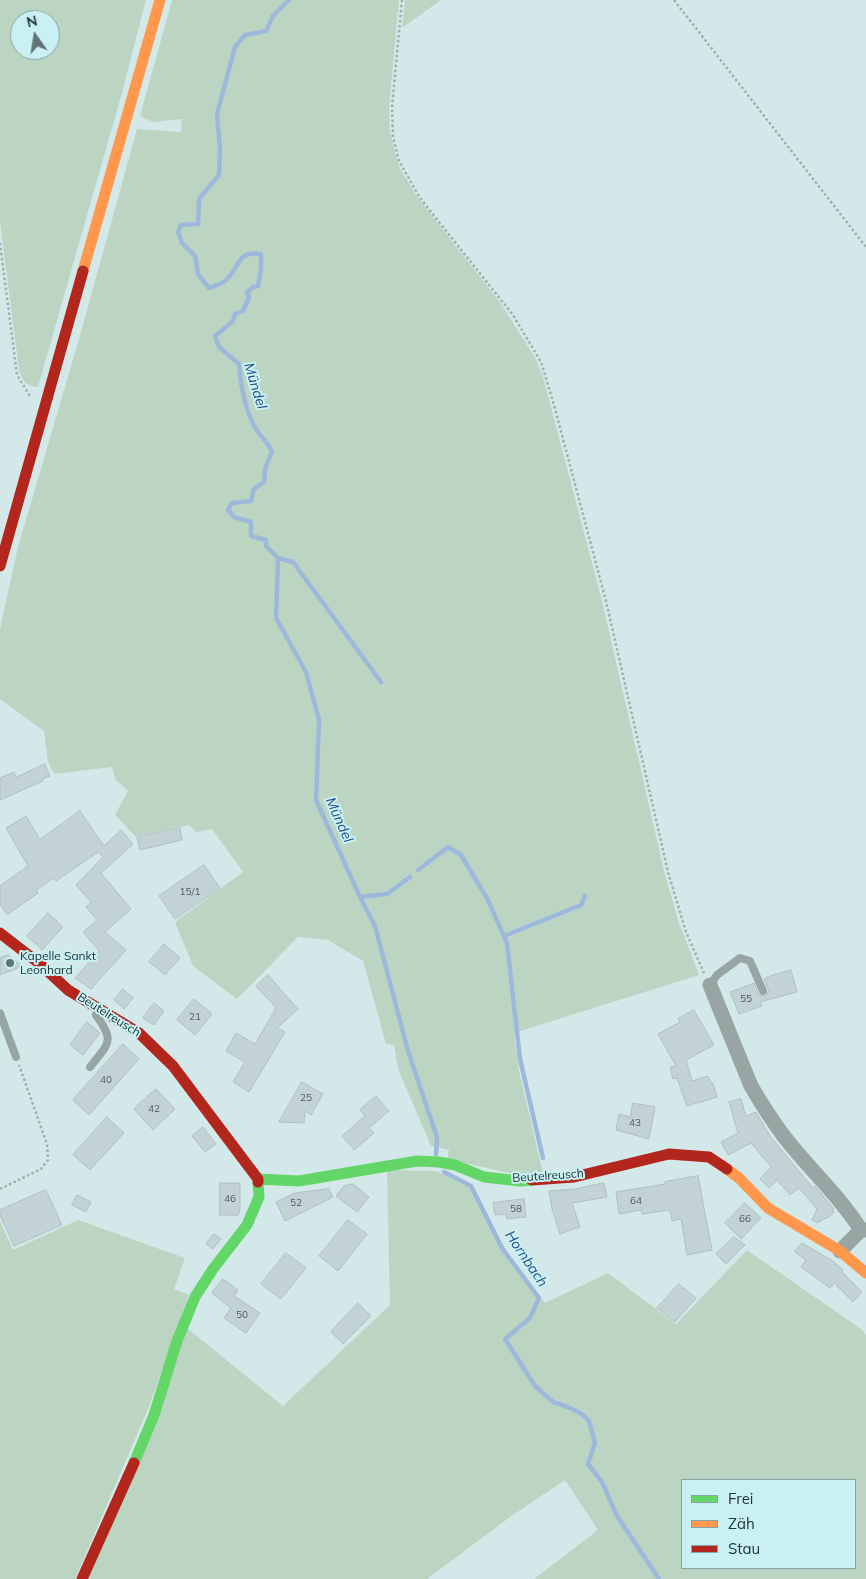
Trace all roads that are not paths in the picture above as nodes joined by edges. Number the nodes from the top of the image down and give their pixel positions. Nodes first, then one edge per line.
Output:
1 (160, 0) edge
2 (0, 566) edge
3 (1, 936) edge
4 (710, 985) joint
5 (763, 991) dead end
6 (92, 1004) junction
7 (0, 1013) edge
8 (16, 1057) road end
9 (90, 1067) dead end
10 (258, 1179) junction
11 (863, 1230) edge
12 (840, 1251) junction
13 (866, 1272) edge
14 (82, 1579) edge

1 - 2 street
3 - 6 street, Beutelreusch
4 - 5 lane
4 - 11 street
6 - 9 lane
6 - 10 street, Beutelreusch
7 - 8 lane
10 - 12 street, Beutelreusch
10 - 14 street
11 - 12 street
12 - 13 street, Beutelreusch

